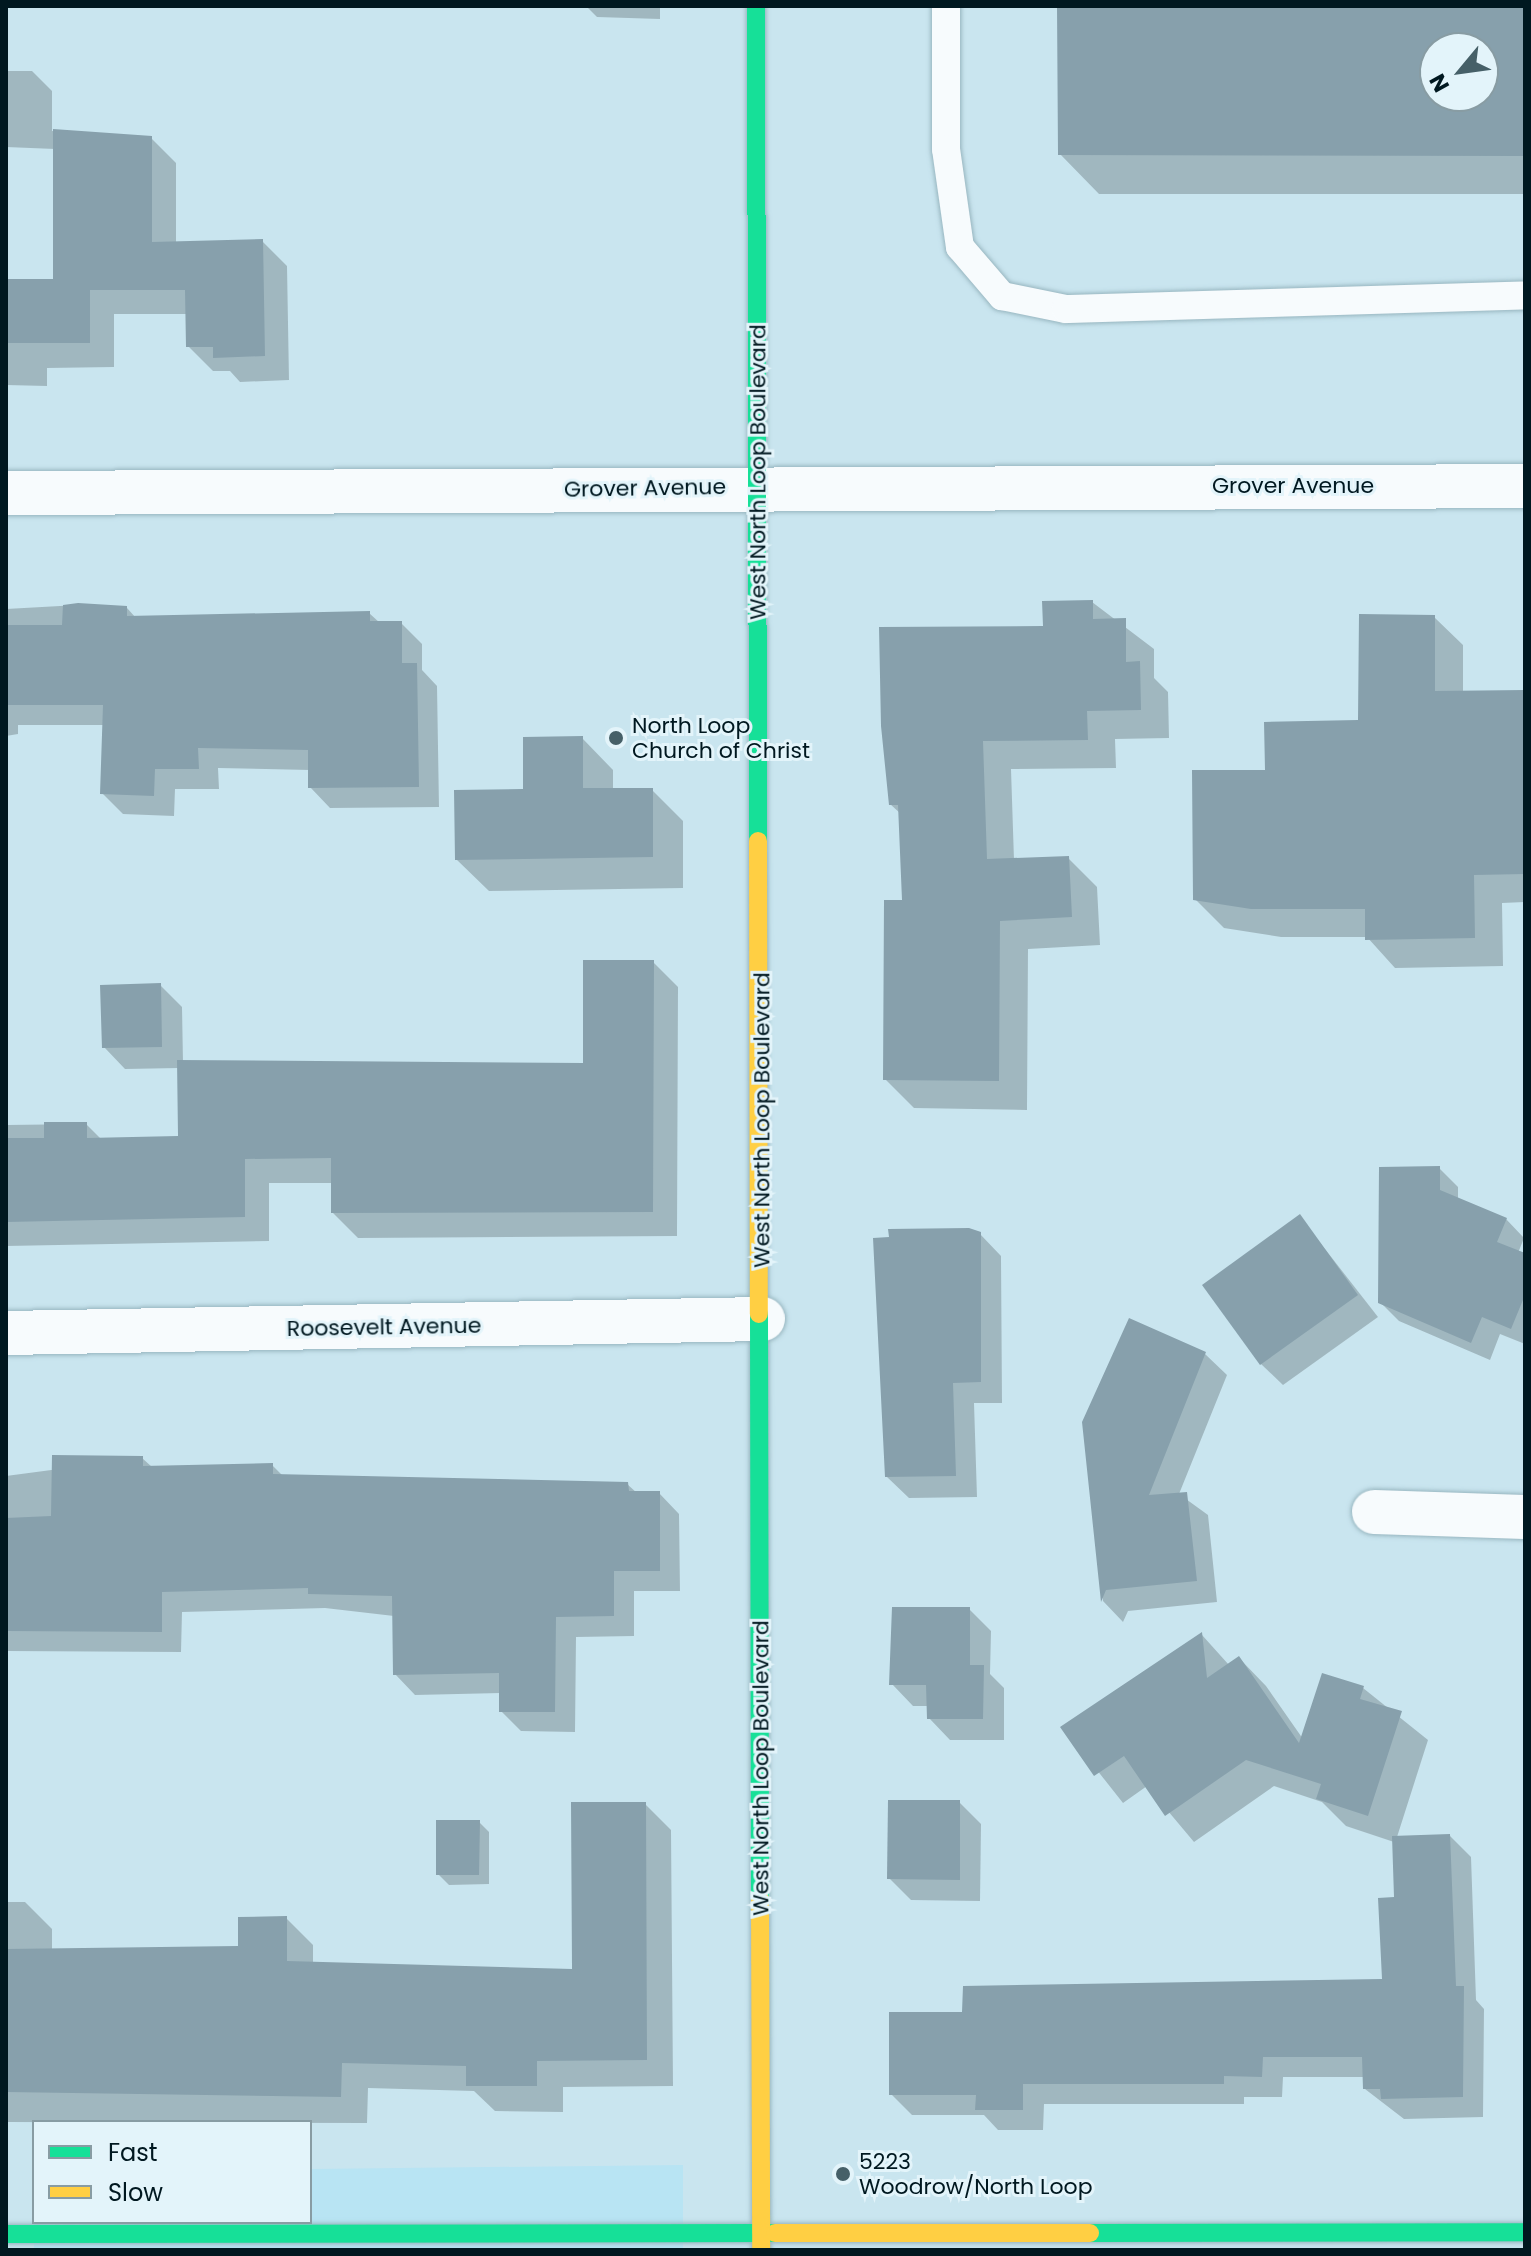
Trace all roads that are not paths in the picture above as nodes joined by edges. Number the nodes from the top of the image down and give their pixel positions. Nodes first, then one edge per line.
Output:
1 (756, 6) edge
2 (946, 6) edge
3 (1525, 295) edge
4 (759, 486) junction
5 (1525, 486) edge
6 (6, 493) edge
7 (763, 1319) junction
8 (6, 1333) edge
9 (1374, 1512) dead end
10 (1525, 1517) edge
11 (1525, 2232) edge
12 (6, 2234) edge
13 (131, 2242) edge
14 (761, 2242) edge

1 - 4 street, West North Loop Boulevard
2 - 3 lane
4 - 5 street, Grover Avenue
4 - 6 street, Grover Avenue
4 - 7 street, West North Loop Boulevard
7 - 8 street, Roosevelt Avenue
7 - 14 street, West North Loop Boulevard
9 - 10 street
11 - 14 street
12 - 13 street
13 - 14 street

